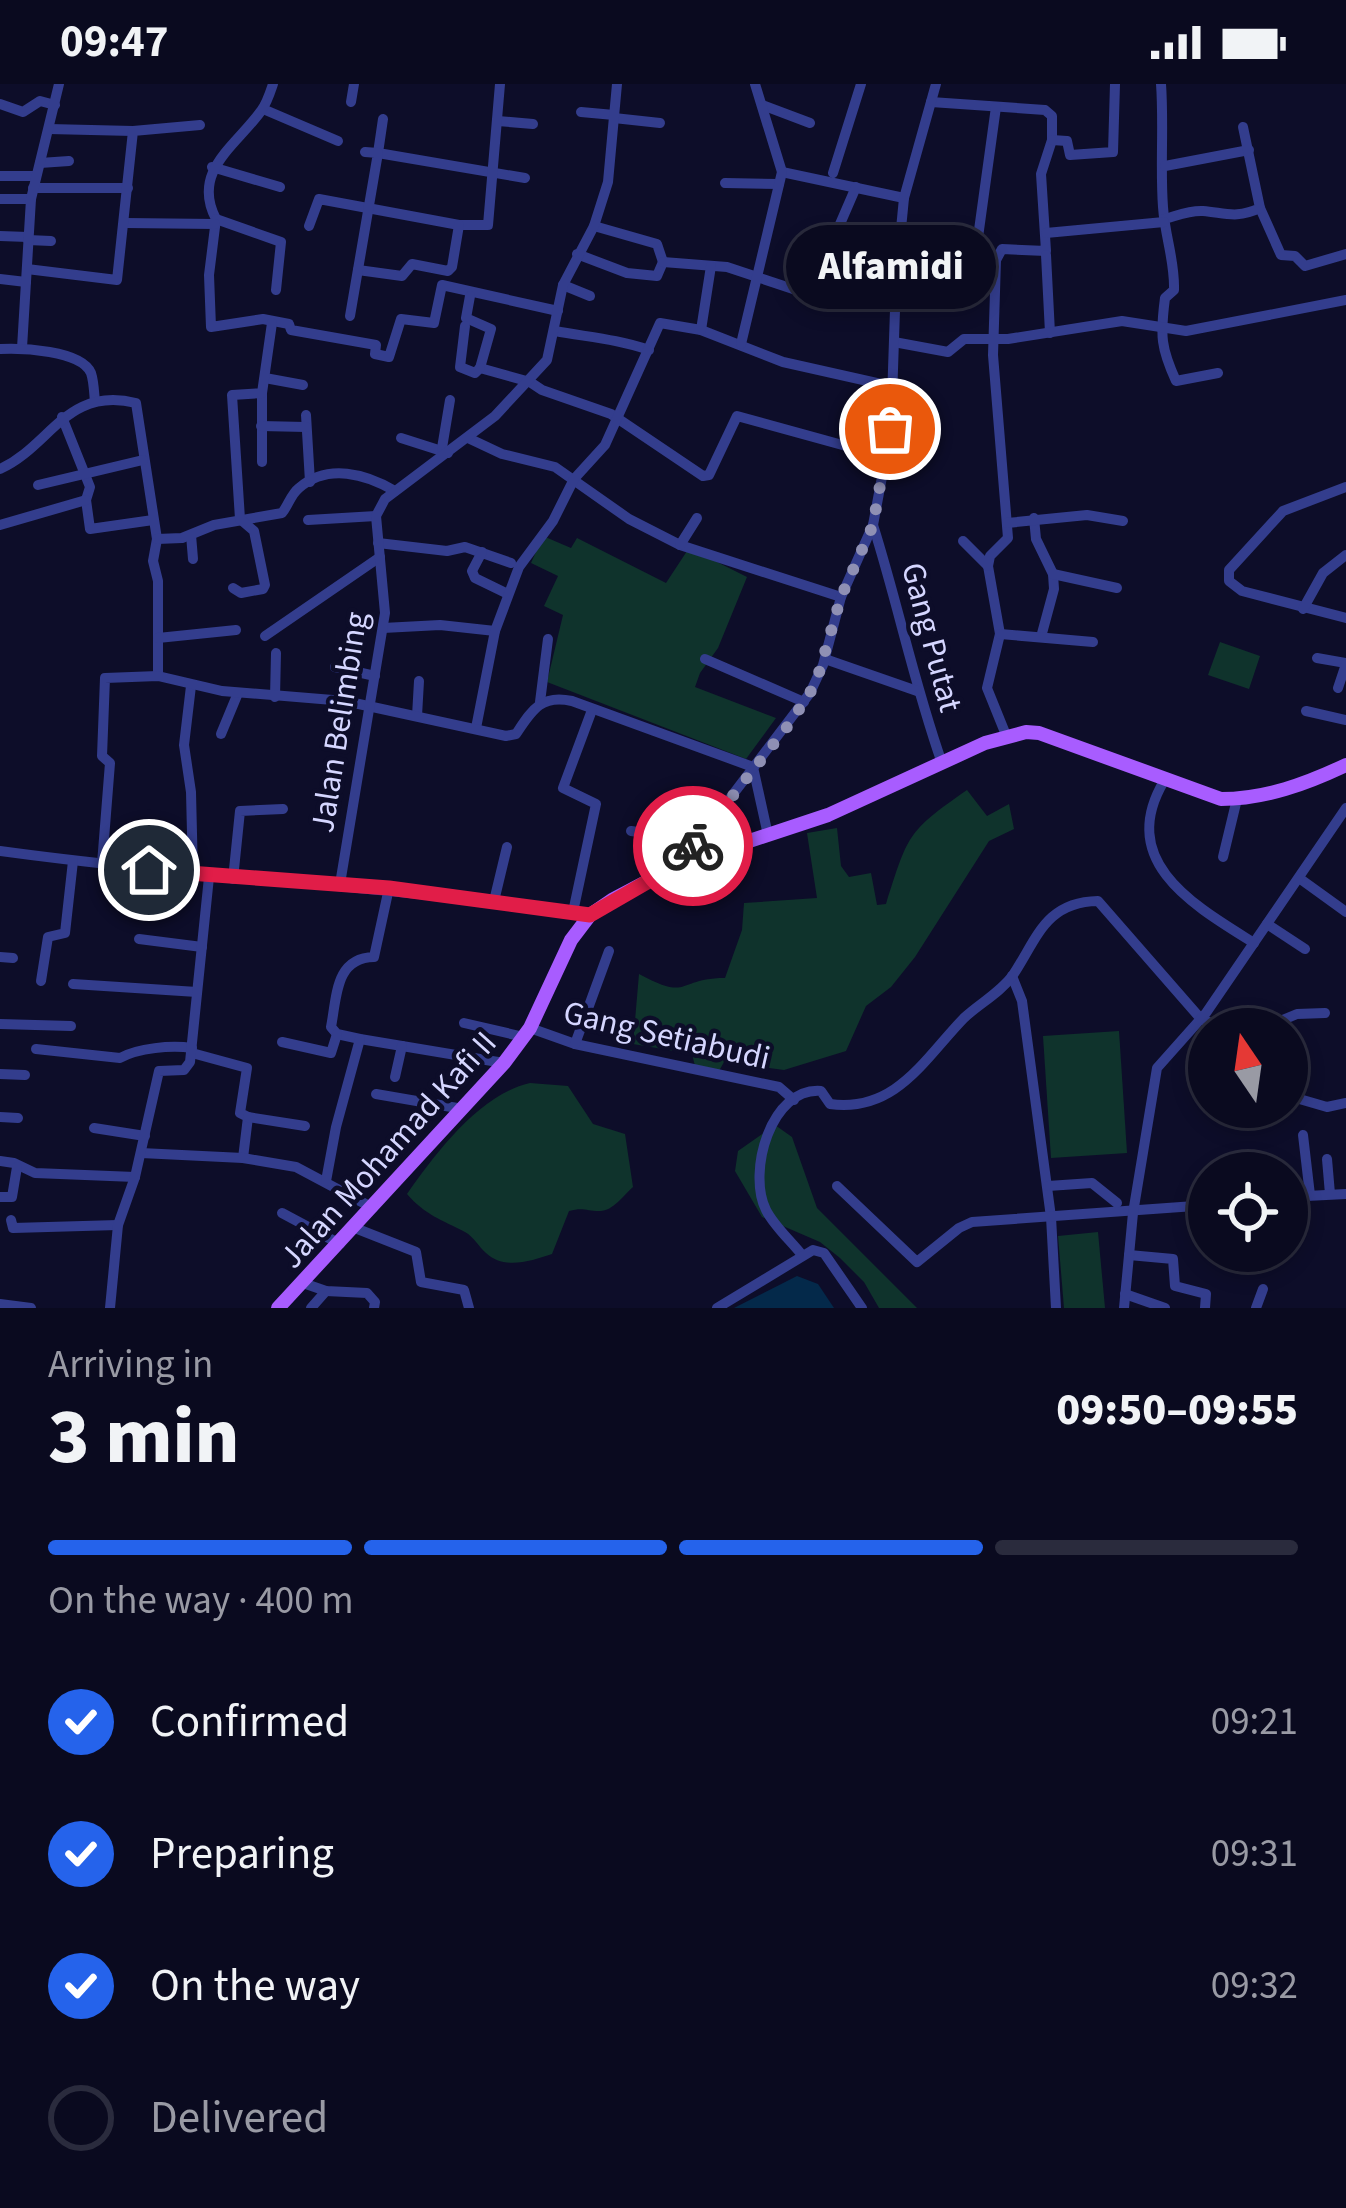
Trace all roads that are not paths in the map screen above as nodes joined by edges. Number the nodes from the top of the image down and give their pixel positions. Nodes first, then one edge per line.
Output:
1 (59, 84) edge
2 (273, 84) edge
3 (354, 84) edge
4 (500, 84) edge
5 (616, 84) edge
6 (755, 84) edge
7 (861, 84) edge
8 (936, 84) edge
9 (1115, 84) edge
10 (1161, 84) edge
11 (351, 102) dead end
12 (931, 102) junction
13 (0, 104) edge
14 (55, 105) junction
15 (762, 105) junction
16 (996, 107) junction
17 (263, 109) junction
18 (581, 112) dead end
19 (614, 116) junction
20 (382, 119) dead end
21 (499, 121) junction
22 (660, 123) dead end
23 (810, 123) dead end
24 (533, 124) dead end
25 (200, 125) dead end
26 (1243, 128) dead end
27 (49, 129) junction
28 (133, 131) junction
29 (1052, 140) junction
30 (338, 141) dead end
31 (1250, 150) junction
32 (371, 152) junction
33 (69, 161) dead end
34 (1165, 166) junction
35 (212, 167) junction
36 (833, 173) dead end
37 (494, 175) junction
38 (0, 176) edge
39 (524, 178) dead end
40 (781, 178) junction
41 (35, 182) junction
42 (724, 183) dead end
43 (280, 187) dead end
44 (128, 188) junction
45 (856, 188) junction
46 (904, 198) junction
47 (0, 199) edge
48 (368, 208) junction
49 (1260, 208) junction
50 (1164, 220) junction
51 (216, 221) junction
52 (126, 223) junction
53 (459, 225) junction
54 (310, 226) dead end
55 (594, 226) junction
56 (1046, 233) junction
57 (0, 236) edge
58 (28, 238) junction
59 (51, 241) dead end
60 (577, 254) junction
61 (1346, 254) edge
62 (1046, 255) dead end
63 (954, 256) dead end
64 (975, 259) junction
65 (996, 260) junction
66 (663, 262) junction
67 (711, 266) junction
68 (821, 268) junction
69 (358, 270) junction
70 (27, 275) junction
71 (759, 275) junction
72 (0, 279) edge
73 (896, 280) junction
74 (563, 284) junction
75 (275, 290) dead end
76 (470, 296) dead end
77 (590, 296) dead end
78 (1346, 300) edge
79 (558, 311) junction
80 (350, 316) dead end
81 (272, 323) junction
82 (465, 326) dead end
83 (1161, 327) junction
84 (701, 330) junction
85 (555, 332) junction
86 (1050, 333) junction
87 (992, 340) junction
88 (894, 342) junction
89 (741, 344) junction
90 (22, 348) junction
91 (0, 349) edge
92 (649, 350) junction
93 (480, 368) junction
94 (1218, 373) dead end
95 (265, 378) junction
96 (530, 382) junction
97 (303, 386) dead end
98 (890, 386) junction
99 (262, 393) junction
100 (449, 400) dead end
101 (95, 402) junction
102 (62, 417) junction
103 (620, 418) junction
104 (261, 426) junction
105 (400, 438) dead end
106 (468, 438) junction
107 (445, 451) junction
108 (886, 457) junction
109 (143, 460) junction
110 (262, 462) dead end
111 (0, 469) edge
112 (83, 473) junction
113 (574, 478) junction
114 (310, 482) junction
115 (38, 485) dead end
116 (1346, 487) edge
117 (395, 491) junction
118 (86, 500) junction
119 (376, 516) junction
120 (697, 518) dead end
121 (1034, 518) junction
122 (241, 519) junction
123 (153, 520) junction
124 (308, 520) dead end
125 (1123, 521) dead end
126 (1007, 523) junction
127 (0, 525) edge
128 (873, 525) junction
129 (191, 535) junction
130 (157, 539) junction
131 (963, 541) dead end
132 (378, 543) junction
133 (680, 544) junction
134 (482, 552) junction
135 (1346, 555) edge
136 (380, 557) junction
137 (193, 559) dead end
138 (989, 561) junction
139 (511, 563) dead end
140 (1053, 574) junction
141 (233, 588) dead end
142 (1117, 588) dead end
143 (508, 594) junction
144 (841, 597) junction
145 (1303, 609) junction
146 (1346, 618) edge
147 (383, 628) junction
148 (236, 630) dead end
149 (495, 631) junction
150 (1000, 634) junction
151 (265, 636) dead end
152 (158, 638) junction
153 (1041, 638) junction
154 (548, 640) dead end
155 (1093, 642) dead end
156 (276, 653) dead end
157 (1317, 658) dead end
158 (704, 659) dead end
159 (825, 659) junction
160 (1346, 663) edge
161 (335, 667) dead end
162 (158, 676) junction
163 (375, 676) junction
164 (419, 681) dead end
165 (191, 686) junction
166 (1338, 688) dead end
167 (917, 691) junction
168 (238, 693) junction
169 (275, 697) junction
170 (540, 702) junction
171 (804, 702) junction
172 (369, 706) junction
173 (592, 710) junction
174 (1306, 711) dead end
175 (417, 716) junction
176 (1346, 720) edge
177 (476, 728) junction
178 (221, 734) dead end
179 (1006, 735) junction
180 (942, 763) junction
181 (1346, 765) edge
182 (753, 767) junction
183 (1164, 781) junction
184 (1237, 799) junction
185 (1346, 808) edge
186 (283, 809) dead end
187 (631, 831) dead end
188 (768, 835) junction
189 (697, 841) junction
190 (507, 848) dead end
191 (0, 850) edge
192 (1223, 857) dead end
193 (73, 860) junction
194 (680, 863) junction
195 (102, 864) junction
196 (193, 875) junction
197 (209, 877) junction
198 (1299, 878) junction
199 (232, 879) junction
200 (340, 884) junction
201 (389, 888) junction
202 (494, 901) junction
203 (573, 912) junction
204 (1346, 912) edge
205 (590, 915) junction
206 (1268, 924) junction
207 (139, 939) dead end
208 (1254, 944) junction
209 (202, 946) junction
210 (1305, 949) dead end
211 (609, 951) dead end
212 (1012, 976) junction
213 (41, 981) dead end
214 (73, 984) dead end
215 (197, 992) junction
216 (1196, 1008) edge
217 (1209, 1008) edge
218 (1308, 1012) edge
219 (1325, 1013) dead end
220 (464, 1023) dead end
221 (0, 1024) edge
222 (71, 1026) dead end
223 (527, 1032) junction
224 (1188, 1032) edge
225 (337, 1034) junction
226 (360, 1039) junction
227 (282, 1042) dead end
228 (574, 1044) junction
229 (402, 1046) junction
230 (36, 1049) dead end
231 (192, 1050) junction
232 (504, 1063) junction
233 (0, 1074) edge
234 (25, 1076) dead end
235 (395, 1077) dead end
236 (376, 1094) dead end
237 (792, 1098) junction
238 (1308, 1102) edge
239 (1346, 1103) edge
240 (463, 1109) junction
241 (0, 1117) edge
242 (248, 1117) junction
243 (18, 1118) dead end
244 (305, 1126) dead end
245 (94, 1128) dead end
246 (145, 1136) junction
247 (1303, 1136) dead end
248 (141, 1153) junction
249 (243, 1158) junction
250 (1327, 1159) dead end
251 (0, 1161) edge
252 (17, 1167) junction
253 (135, 1177) junction
254 (326, 1181) junction
255 (837, 1186) dead end
256 (1048, 1186) junction
257 (1330, 1194) junction
258 (1346, 1194) edge
259 (1310, 1195) joint
260 (0, 1197) edge
261 (1117, 1203) dead end
262 (1188, 1207) edge
263 (374, 1208) junction
264 (282, 1213) dead end
265 (1133, 1213) junction
266 (1052, 1217) junction
267 (11, 1220) dead end
268 (118, 1226) junction
269 (363, 1232) junction
270 (340, 1244) junction
271 (802, 1255) junction
272 (1129, 1255) junction
273 (305, 1284) junction
274 (1263, 1289) dead end
275 (324, 1290) junction
276 (1125, 1301) edge
277 (0, 1304) edge
278 (31, 1308) edge
279 (110, 1308) edge
280 (278, 1308) edge
281 (311, 1308) edge
282 (374, 1308) edge
283 (469, 1308) edge
284 (717, 1308) edge
285 (862, 1308) edge
286 (1056, 1308) edge
287 (1165, 1308) edge
288 (1205, 1308) edge
289 (1256, 1308) edge

1 - 14 street
2 - 17 street
3 - 11 street
4 - 21 street
5 - 19 street
6 - 15 street
7 - 36 street
8 - 12 street
9 - 29 street
10 - 34 street
12 - 16 street
12 - 46 street
13 - 14 street
14 - 27 street
15 - 23 street
15 - 40 street
16 - 29 street
16 - 64 street
17 - 30 street
17 - 35 street
18 - 19 street
19 - 22 street
19 - 55 street
20 - 32 street
21 - 24 street
21 - 37 street
25 - 28 street
26 - 31 street
27 - 28 street
27 - 41 street
28 - 44 street
29 - 56 street
31 - 34 street
31 - 49 street
32 - 37 street
32 - 48 street
33 - 41 street
34 - 50 street
35 - 43 street
35 - 51 street
37 - 39 street
37 - 53 street
38 - 41 street
40 - 42 street
40 - 45 street
40 - 71 street
41 - 44 street
41 - 47 street
41 - 58 street
44 - 52 street
45 - 46 street
45 - 68 street
46 - 73 street
48 - 53 street
48 - 54 street
48 - 69 street
49 - 50 street
49 - 61 street
50 - 56 street
50 - 83 street
51 - 52 street
51 - 75 street
51 - 81 street
52 - 70 street
53 - 69 street
55 - 60 street
55 - 66 street
56 - 65 street
57 - 58 street
58 - 59 street
58 - 70 street
60 - 66 street
60 - 74 street
62 - 86 street
63 - 64 street
64 - 65 street
65 - 87 street
66 - 67 street
67 - 71 street
67 - 84 street
68 - 71 street
68 - 73 street
69 - 80 street
70 - 72 street
70 - 90 street
71 - 89 street
73 - 88 street
74 - 77 street
74 - 79 street
76 - 93 street
78 - 83 street
79 - 81 street
79 - 85 street
81 - 95 street
82 - 93 street
83 - 86 street
83 - 94 street
84 - 89 street
84 - 92 street
85 - 92 street
85 - 96 street
86 - 87 street
87 - 88 street
87 - 126 street
88 - 98 street
89 - 98 street
90 - 91 street
90 - 101 street
92 - 103 street
93 - 96 street
95 - 97 street
95 - 99 street
96 - 103 street
96 - 106 street
98 - 108 street
99 - 104 street
99 - 122 street
100 - 107 street
101 - 102 street
101 - 109 street
102 - 111 street
102 - 112 street
103 - 108 street
103 - 113 street
104 - 110 street
104 - 114 street
105 - 107 street
106 - 107 street
106 - 113 street
107 - 117 street
108 - 128 street
109 - 112 street
109 - 123 street
112 - 115 street
112 - 118 street
113 - 133 street
113 - 143 street
114 - 117 street
114 - 122 street
116 - 145 street
117 - 119 street
118 - 123 street
118 - 127 street
119 - 124 street
119 - 132 street, Jalan Belimbing
120 - 133 street
121 - 125 street
121 - 126 street
121 - 140 street
122 - 129 street
122 - 141 street
123 - 130 street
126 - 138 street
128 - 144 street
128 - 167 street, Gang Putat
129 - 130 street
129 - 137 street
130 - 152 street
131 - 138 street
132 - 134 street
132 - 136 street, Jalan Belimbing
133 - 144 street
134 - 139 street
134 - 143 street
135 - 145 street
136 - 147 street, Jalan Belimbing
136 - 151 street
138 - 150 street, Gang Putat
140 - 142 street
140 - 153 street
143 - 149 street
144 - 159 street
145 - 146 street
147 - 149 street
147 - 163 street, Jalan Belimbing
148 - 152 street
149 - 177 street
150 - 153 street
150 - 179 street, Gang Putat
152 - 162 street
153 - 155 street
154 - 170 street
156 - 169 street
157 - 160 street
158 - 171 street
159 - 167 street
159 - 171 street
160 - 166 street
161 - 163 street
162 - 165 street
162 - 195 street
163 - 172 street, Jalan Belimbing
164 - 175 street
165 - 168 street
165 - 196 street
167 - 180 street, Gang Putat
168 - 169 street
168 - 178 street
169 - 172 street
170 - 173 street
170 - 177 street
171 - 182 street
172 - 175 street
172 - 200 street, Jalan Belimbing
173 - 182 street
173 - 203 street
174 - 176 street
175 - 177 street
179 - 180 main road, Jalan Mohamad Kafi II
179 - 183 main road
180 - 188 main road, Jalan Mohamad Kafi II
181 - 184 main road
182 - 188 street
182 - 189 street
183 - 184 main road
183 - 208 street
184 - 192 street
185 - 198 street
186 - 199 street
187 - 189 street
188 - 194 main road, Jalan Mohamad Kafi II
189 - 194 street
190 - 202 street
191 - 193 street
193 - 195 street
193 - 213 street
194 - 205 main road, Jalan Mohamad Kafi II
195 - 196 street
196 - 197 street
197 - 199 street
197 - 209 street
198 - 204 street
198 - 206 street
199 - 200 street
200 - 201 street
201 - 202 street
201 - 225 street
202 - 203 street
203 - 205 street
205 - 223 main road, Jalan Mohamad Kafi II
206 - 208 street
206 - 210 street
207 - 209 street
208 - 217 street
209 - 215 street
211 - 228 street
212 - 216 street
212 - 237 street
212 - 256 street
214 - 215 street
215 - 231 street
218 - 219 street
220 - 223 street, Gang Setiabudi
221 - 222 street
223 - 228 street, Gang Setiabudi
223 - 232 main road, Jalan Mohamad Kafi II
224 - 265 street
225 - 226 street
225 - 227 street
226 - 229 street
226 - 254 street
228 - 237 street, Gang Setiabudi
229 - 232 street
229 - 235 street
230 - 231 street
231 - 242 street
231 - 246 street
232 - 240 main road, Jalan Mohamad Kafi II
233 - 234 street
236 - 240 street
237 - 271 street
238 - 239 street
240 - 263 main road, Jalan Mohamad Kafi II
241 - 243 street
242 - 244 street
242 - 249 street
245 - 246 street
246 - 248 street
247 - 259 street
248 - 249 street
248 - 253 street
249 - 254 street
250 - 257 street
251 - 252 street
252 - 253 street
252 - 260 street
253 - 268 street
254 - 263 street
255 - 266 street
256 - 261 street
256 - 266 street
257 - 258 street
257 - 259 street
262 - 265 street
263 - 269 main road, Jalan Mohamad Kafi II
264 - 270 street
265 - 266 street
265 - 272 street
266 - 286 street
267 - 268 street
268 - 279 street
269 - 270 main road, Jalan Mohamad Kafi II
269 - 283 street
270 - 273 main road, Jalan Mohamad Kafi II
271 - 284 street
271 - 285 street
272 - 276 street
272 - 288 street
273 - 275 street
273 - 280 main road, Jalan Mohamad Kafi II
274 - 289 street
275 - 281 street
275 - 282 street
276 - 287 street
277 - 278 street

